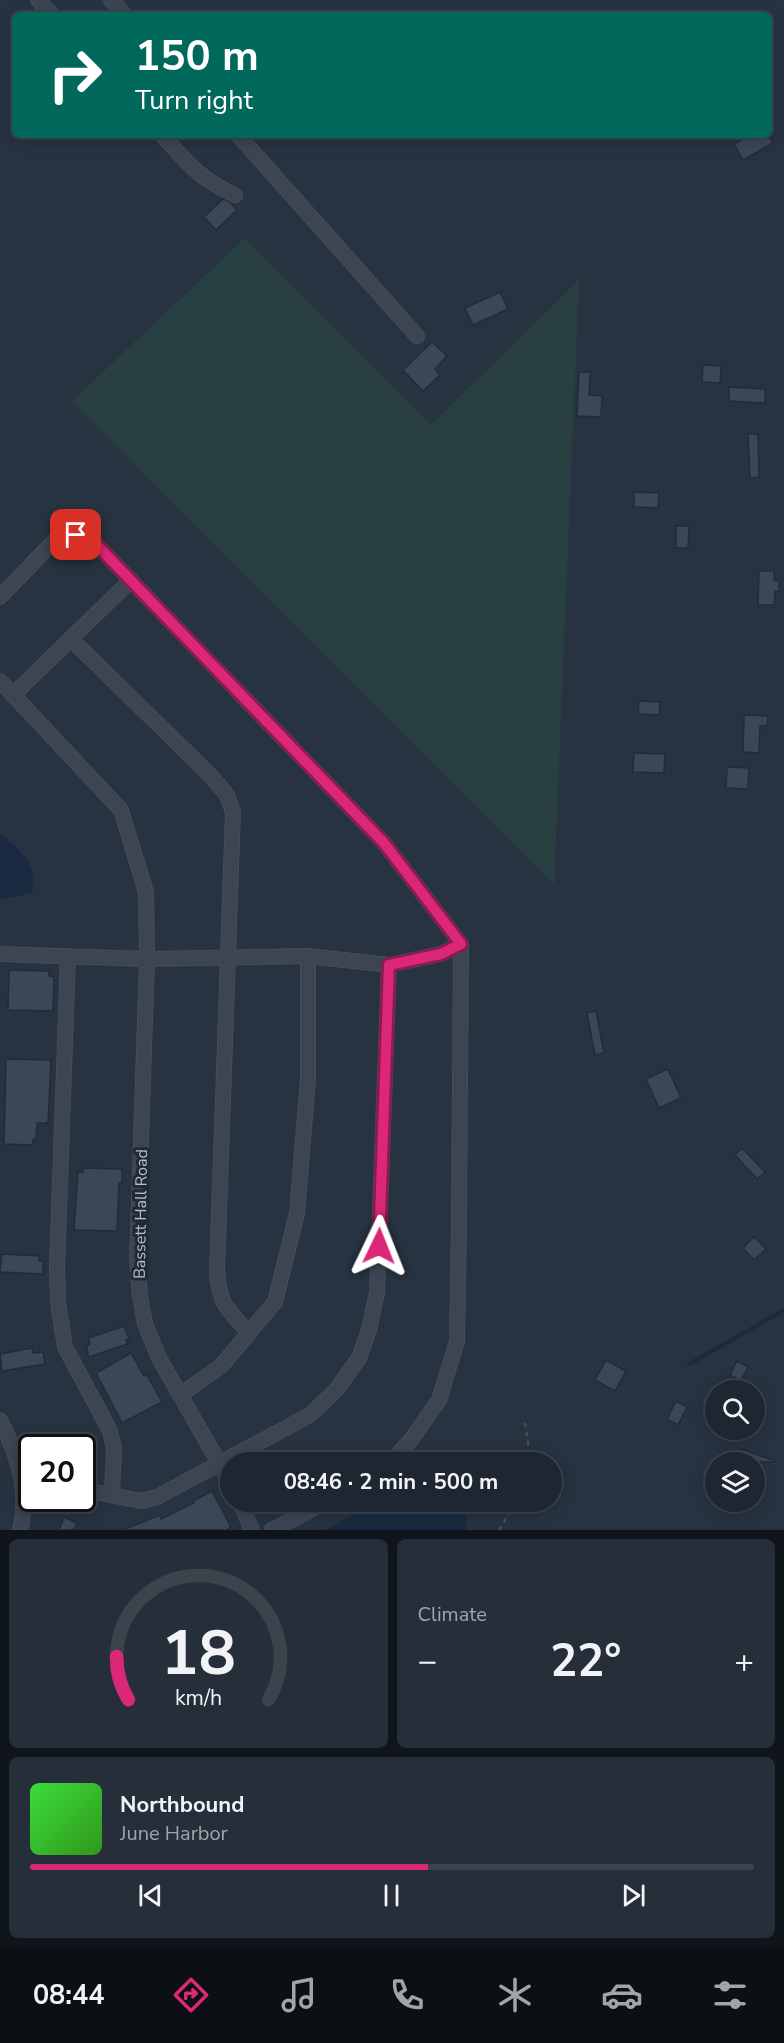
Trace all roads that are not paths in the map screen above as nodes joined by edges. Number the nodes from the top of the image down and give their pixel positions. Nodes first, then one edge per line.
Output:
1 (38, 0) edge
2 (111, 0) edge
3 (49, 12) edge
4 (122, 12) edge
5 (165, 138) edge
6 (241, 138) edge
7 (235, 195) dead end
8 (417, 336) dead end
9 (131, 580) junction
10 (0, 597) edge
11 (70, 639) junction
12 (0, 681) edge
13 (13, 695) junction
14 (461, 944) junction
15 (0, 954) edge
16 (68, 956) junction
17 (308, 956) junction
18 (228, 957) junction
19 (147, 958) junction
20 (389, 965) junction
21 (249, 1333) junction
22 (180, 1395) junction
23 (0, 1420) edge
24 (400, 1452) edge
25 (14, 1454) junction
26 (0, 1458) edge
27 (219, 1464) junction
28 (18, 1465) edge
29 (96, 1492) edge
30 (112, 1494) junction
31 (24, 1512) edge
32 (244, 1512) edge
33 (307, 1512) edge
34 (21, 1530) edge
35 (252, 1530) edge
36 (272, 1530) edge

1 - 3 street
2 - 4 street
5 - 7 street
6 - 8 street
9 - 10 street
9 - 11 street
9 - 14 street
11 - 13 street
11 - 18 street
12 - 13 street, Bassett Hall Road
13 - 19 street, Bassett Hall Road
14 - 20 street
14 - 24 street
15 - 16 street
16 - 19 street
16 - 30 street
17 - 18 street
17 - 20 street
17 - 21 street
18 - 19 street
18 - 21 street
19 - 22 street, Bassett Hall Road
20 - 27 street
21 - 22 street
22 - 27 street, Bassett Hall Road
23 - 25 street
25 - 26 street
25 - 28 street
27 - 30 street
29 - 30 street
31 - 34 street
32 - 35 street
33 - 36 street

